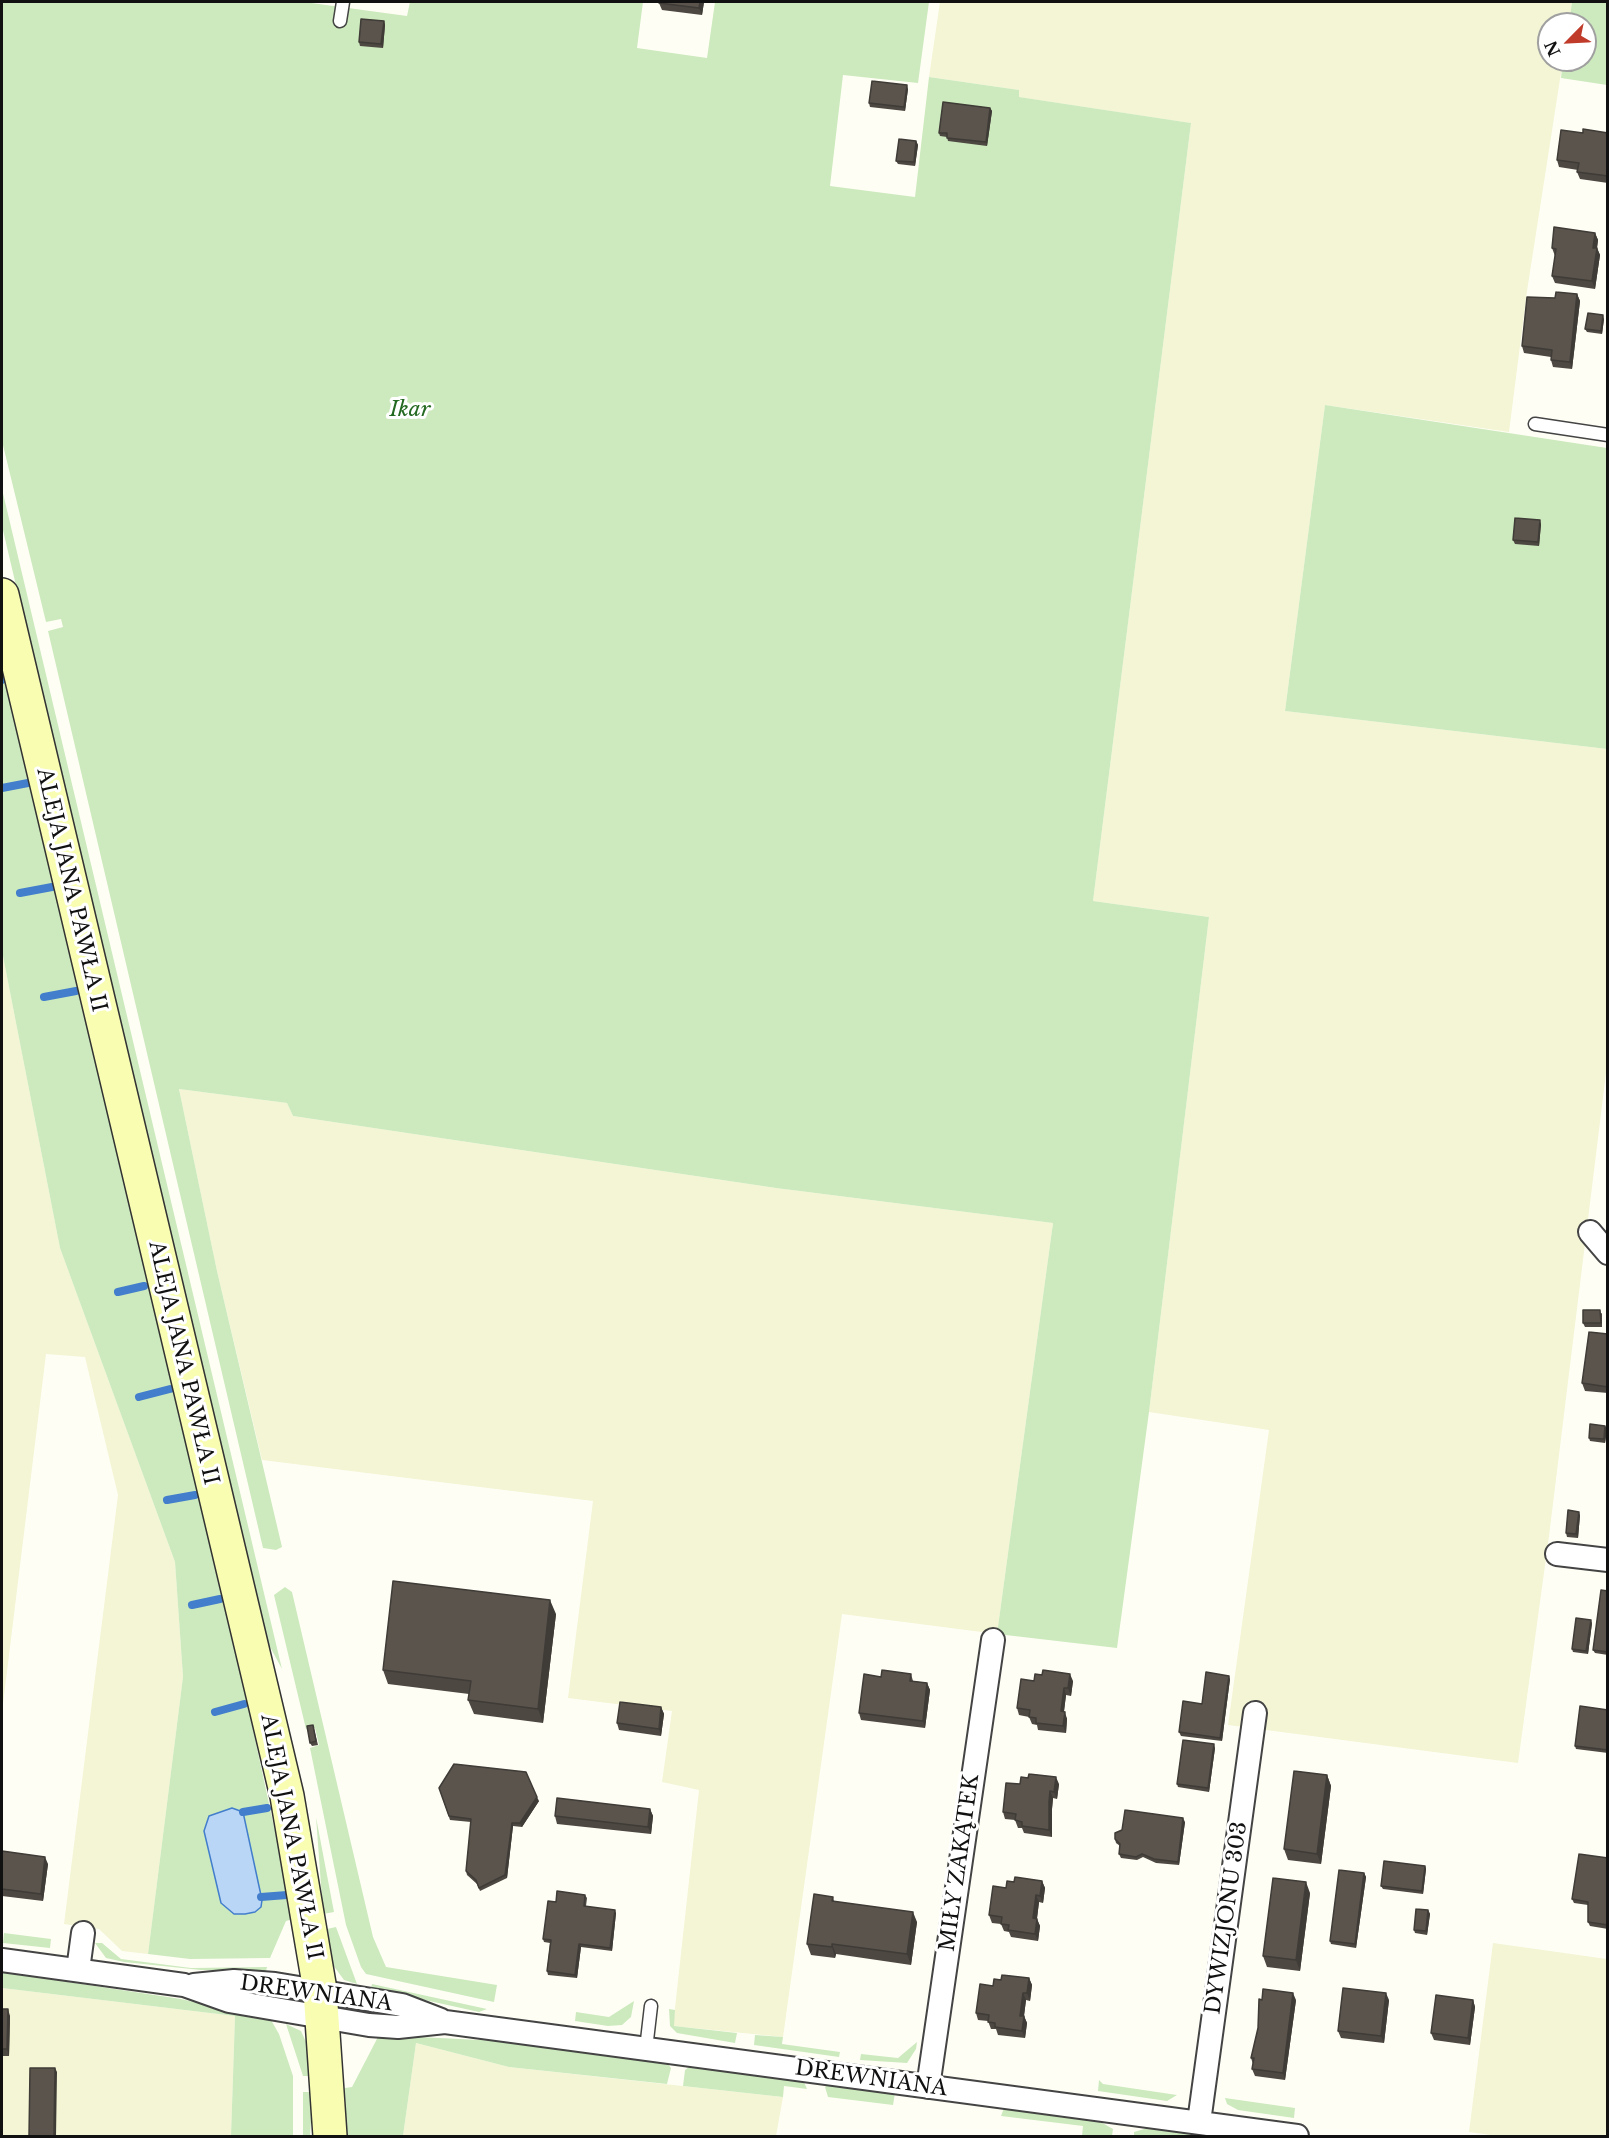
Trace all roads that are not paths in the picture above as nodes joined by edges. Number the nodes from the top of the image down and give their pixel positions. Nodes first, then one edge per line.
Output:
1 (343, 2) edge
2 (340, 21) dead end
3 (1535, 424) dead end
4 (1608, 435) edge
5 (2, 595) edge
6 (1590, 1232) dead end
7 (1608, 1253) edge
8 (1557, 1554) dead end
9 (1608, 1560) edge
10 (993, 1640) dead end
11 (1255, 1713) dead end
12 (83, 1934) dead end
13 (2, 1960) edge
14 (78, 1970) junction
15 (321, 2004) junction
16 (651, 2006) dead end
17 (646, 2049) junction
18 (928, 2087) junction
19 (1199, 2122) junction
20 (330, 2136) edge
21 (1297, 2136) edge

1 - 2 lane
3 - 4 lane
5 - 15 street, ALEJA JANA PAWŁA II
6 - 7 street
8 - 9 street
10 - 18 street, MIŁY ZAKĄTEK
11 - 19 street, DYWIZJONU 303
12 - 14 street
13 - 14 street, DREWNIANA
14 - 15 street, DREWNIANA
15 - 17 street, DREWNIANA
15 - 20 street, ALEJA JANA PAWŁA II
16 - 17 lane
17 - 18 street, DREWNIANA
18 - 19 street, DREWNIANA
19 - 21 street, DREWNIANA

